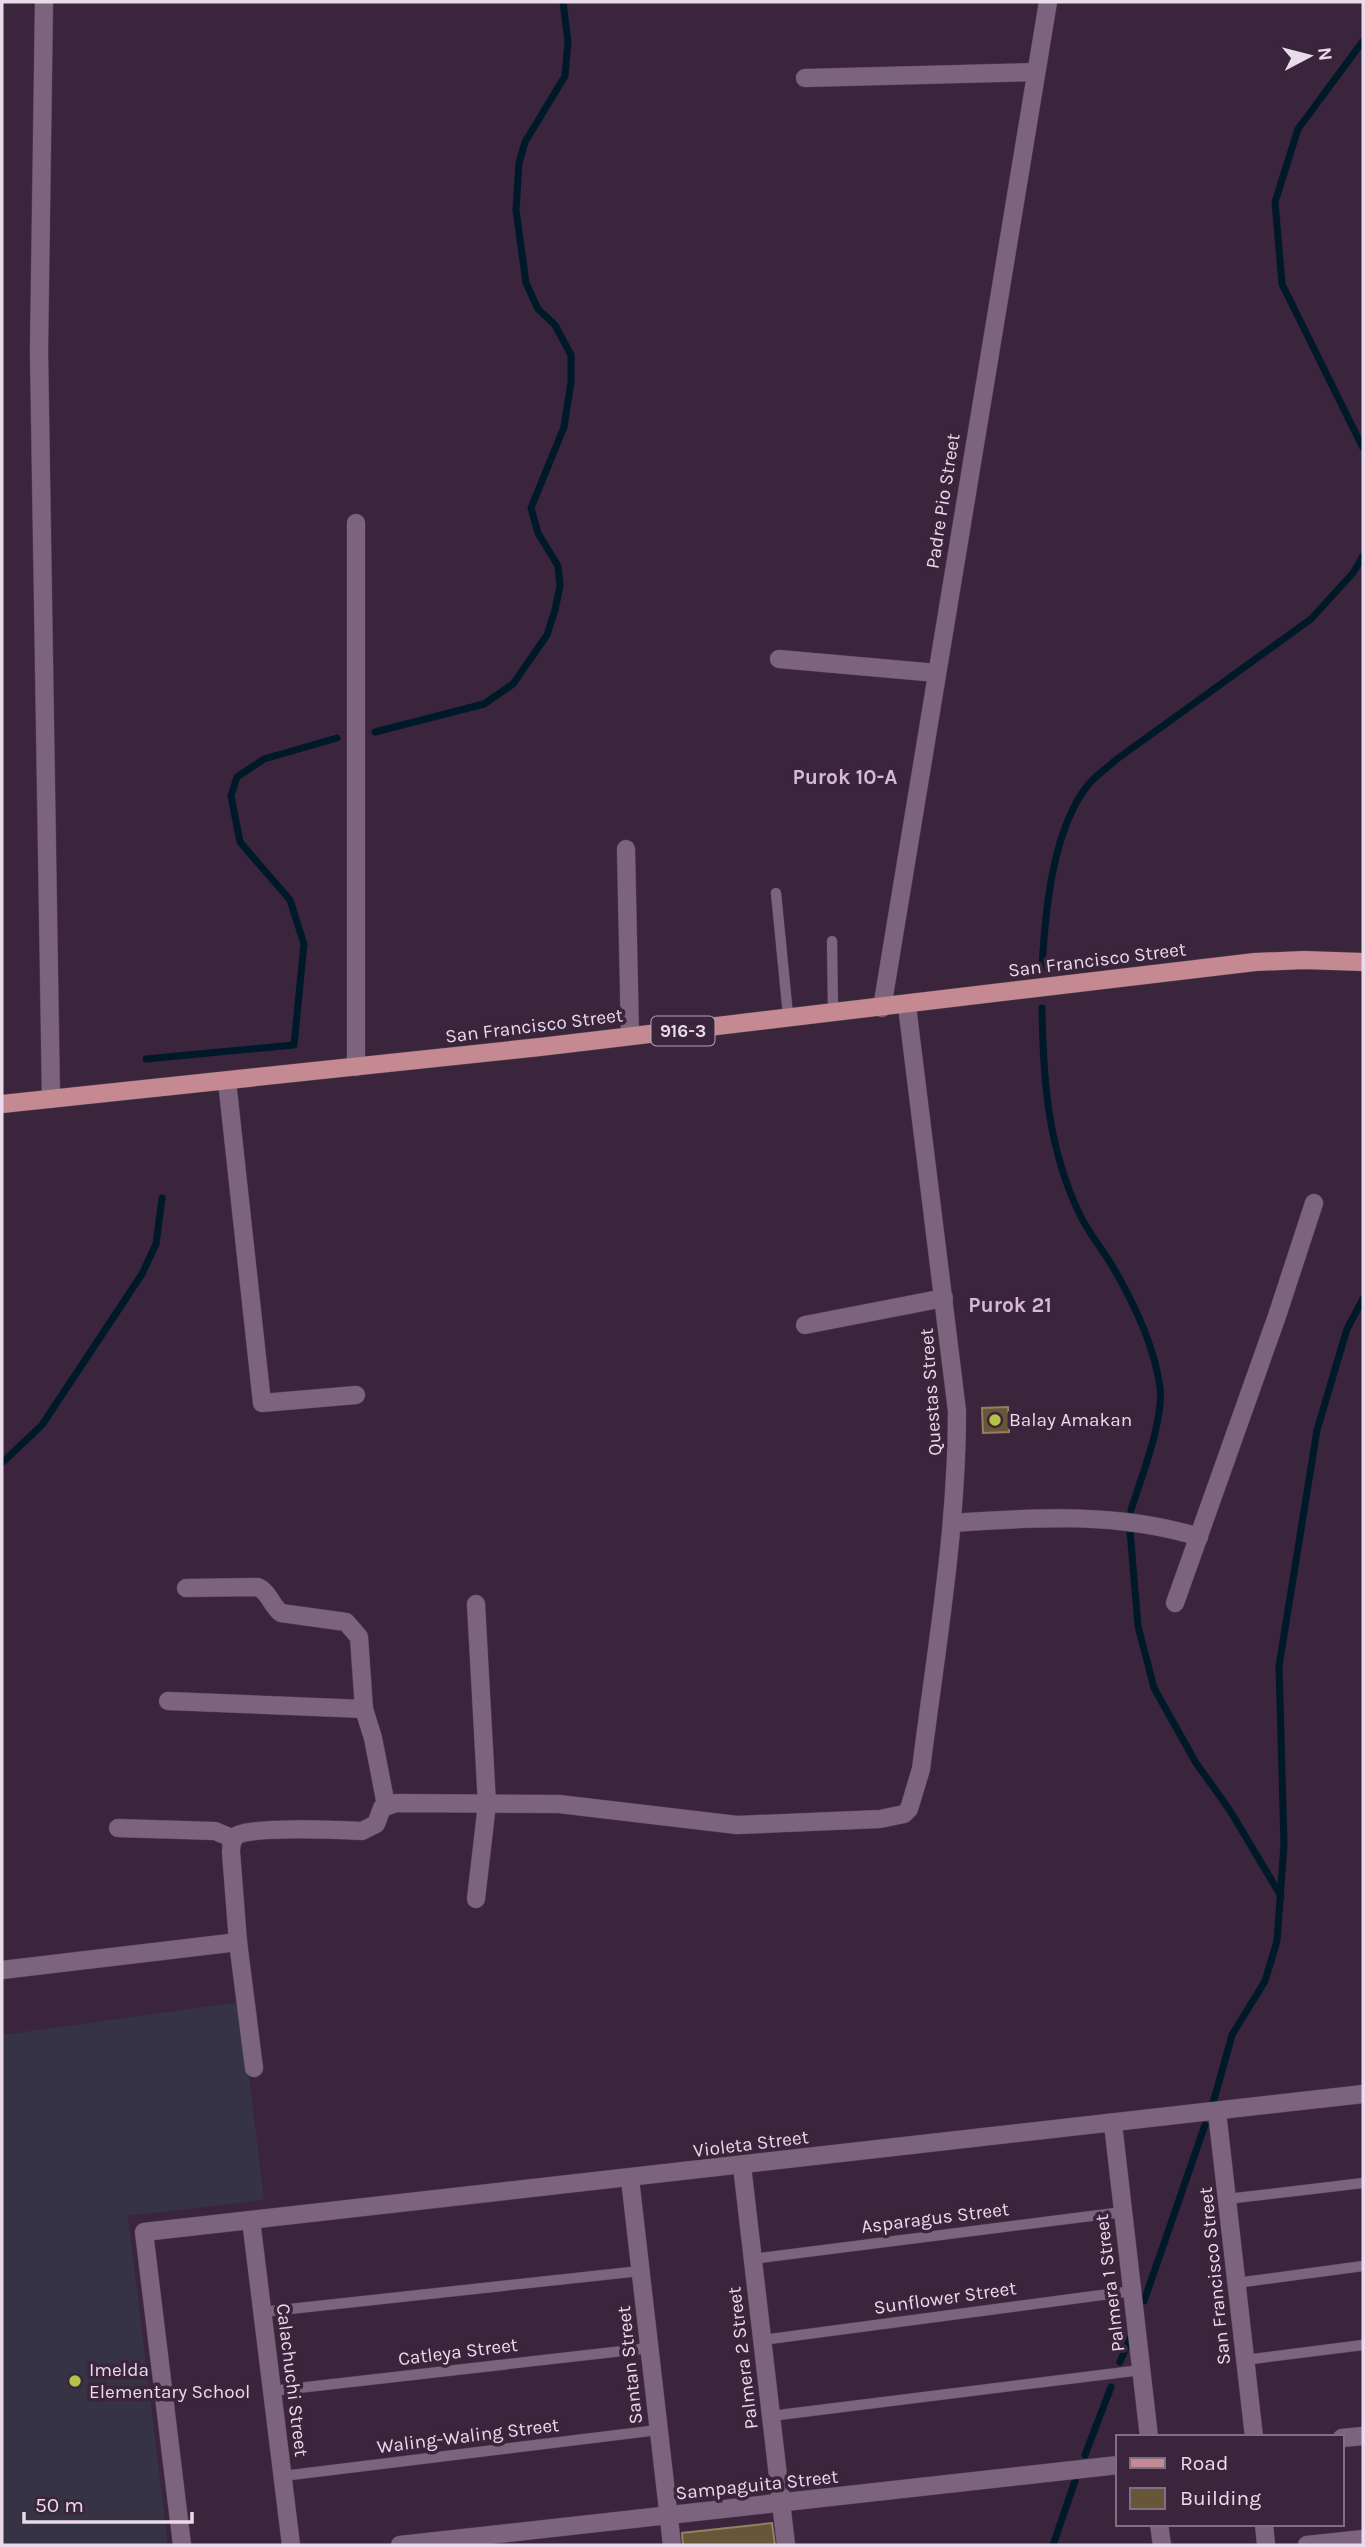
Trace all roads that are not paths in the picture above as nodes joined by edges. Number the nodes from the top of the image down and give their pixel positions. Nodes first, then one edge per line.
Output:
1 (44, 2) edge
2 (1048, 2) edge
3 (1036, 72) junction
4 (805, 78) dead end
5 (356, 523) dead end
6 (779, 659) dead end
7 (937, 673) junction
8 (626, 849) dead end
9 (776, 893) dead end
10 (832, 941) dead end
11 (1363, 962) edge
12 (907, 1006) junction
13 (883, 1008) junction
14 (833, 1012) junction
15 (788, 1016) junction
16 (630, 1036) junction
17 (356, 1067) junction
18 (226, 1081) junction
19 (51, 1099) junction
20 (2, 1104) edge
21 (1314, 1203) dead end
22 (944, 1298) junction
23 (805, 1325) dead end
24 (355, 1395) dead end
25 (953, 1523) junction
26 (1199, 1537) junction
27 (186, 1588) dead end
28 (1175, 1603) dead end
29 (476, 1604) dead end
30 (169, 1701) dead end
31 (364, 1709) junction
32 (487, 1804) junction
33 (386, 1805) junction
34 (118, 1828) dead end
35 (234, 1839) junction
36 (476, 1899) dead end
37 (238, 1942) junction
38 (2, 1970) edge
39 (254, 2068) dead end
40 (1363, 2094) edge
41 (1217, 2112) junction
42 (1113, 2124) junction
43 (742, 2166) junction
44 (630, 2179) junction
45 (1363, 2183) edge
46 (1227, 2199) junction
47 (1123, 2212) junction
48 (251, 2220) junction
49 (752, 2259) junction
50 (1363, 2266) edge
51 (640, 2271) junction
52 (1236, 2283) junction
53 (1132, 2291) junction
54 (262, 2312) junction
55 (762, 2340) junction
56 (1363, 2345) edge
57 (649, 2348) junction
58 (1245, 2360) junction
59 (1141, 2370) junction
60 (272, 2392) junction
61 (771, 2417) junction
62 (658, 2430) junction
63 (1149, 2435) edge
64 (1254, 2435) edge
65 (1363, 2436) edge
66 (1344, 2438) edge
67 (1116, 2465) edge
68 (283, 2476) junction
69 (780, 2504) junction
70 (668, 2516) junction
71 (1159, 2526) edge
72 (1264, 2526) edge
73 (1363, 2539) edge
74 (182, 2545) edge
75 (291, 2545) edge
76 (400, 2545) edge
77 (672, 2545) edge
78 (786, 2545) edge
79 (1162, 2545) edge
80 (1266, 2545) edge
81 (1307, 2545) edge

1 - 19 street
2 - 3 street, Padre Pio Street
3 - 4 street
3 - 7 street, Padre Pio Street
5 - 17 street
6 - 7 street
7 - 13 street, Padre Pio Street
8 - 16 street
9 - 15 lane
10 - 14 lane
11 - 12 main road, San Francisco Street / 916-3
12 - 13 main road, San Francisco Street / 916-3
12 - 22 street, Questas Street
13 - 14 main road, San Francisco Street / 916-3
14 - 15 main road, San Francisco Street / 916-3
15 - 16 main road, San Francisco Street / 916-3
16 - 17 main road, San Francisco Street / 916-3
17 - 18 main road, San Francisco Street / 916-3
18 - 19 main road, San Francisco Street / 916-3
18 - 24 street
19 - 20 main road, San Francisco Street / 916-3
21 - 26 street
22 - 23 street
22 - 25 street, Questas Street
25 - 26 street
25 - 32 street, Questas Street
26 - 28 street
27 - 31 street
29 - 32 street
30 - 31 street
31 - 33 street
32 - 33 street
32 - 36 street
33 - 35 street
34 - 35 street
35 - 37 street
37 - 38 street
37 - 39 street
40 - 41 street, Violeta Street
41 - 42 street, Violeta Street
41 - 46 street, San Francisco Street
42 - 43 street, Violeta Street
42 - 47 street, Palmera 1 Street
43 - 44 street, Violeta Street
43 - 49 street, Palmera 2 Street
44 - 48 street, Violeta Street
44 - 51 street, Santan Street
45 - 46 lane
46 - 52 street, San Francisco Street
47 - 49 lane, Asparagus Street
47 - 53 street, Palmera 1 Street
48 - 54 street, Calachuchi Street
48 - 74 street, Violeta Street
49 - 55 street, Palmera 2 Street
50 - 52 lane
51 - 54 lane
51 - 57 street, Santan Street
52 - 58 street, San Francisco Street
53 - 55 lane, Sunflower Street
53 - 59 street, Palmera 1 Street
54 - 60 street, Calachuchi Street
55 - 61 street, Palmera 2 Street
56 - 58 lane
57 - 60 lane, Catleya Street
57 - 62 street, Santan Street
58 - 64 street, San Francisco Street
59 - 61 lane
59 - 63 street, Palmera 1 Street
60 - 68 street, Calachuchi Street
61 - 69 street, Palmera 2 Street
62 - 68 lane, Waling-Waling Street
62 - 70 street, Santan Street
65 - 66 street
67 - 69 street, Sampaguita Street
68 - 75 street, Calachuchi Street
69 - 70 street, Sampaguita Street
69 - 78 street, Palmera 2 Street
70 - 76 street, Sampaguita Street
70 - 77 street, Santan Street
71 - 79 street
72 - 80 street
73 - 81 street

